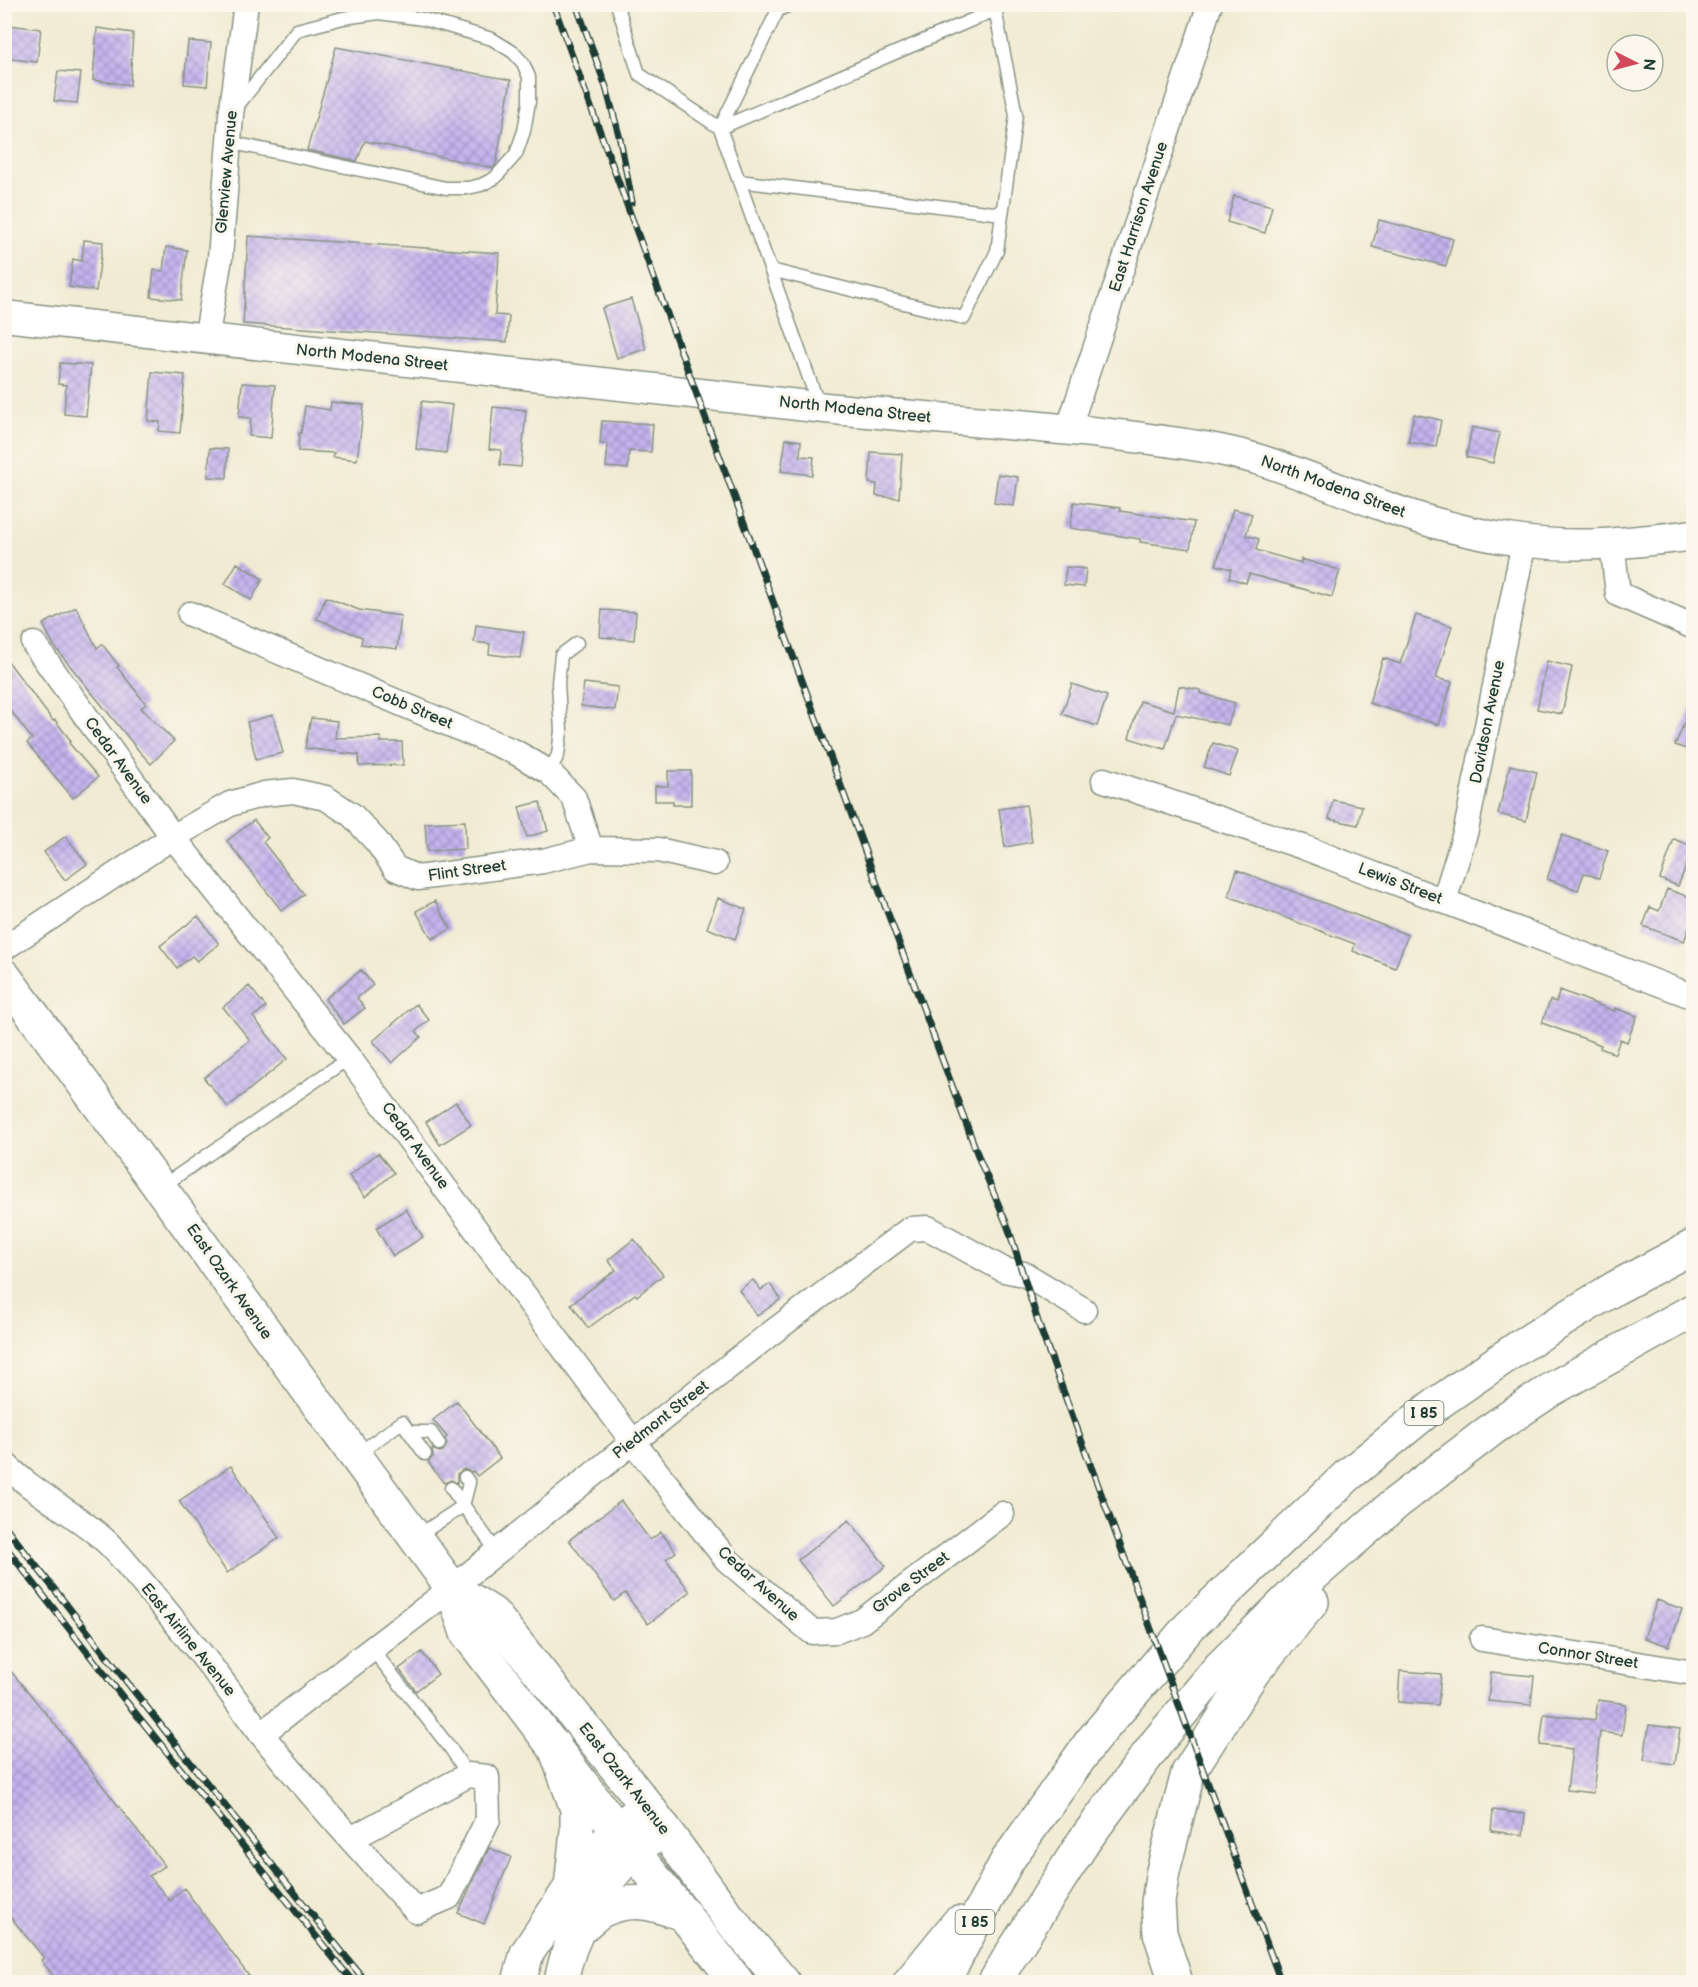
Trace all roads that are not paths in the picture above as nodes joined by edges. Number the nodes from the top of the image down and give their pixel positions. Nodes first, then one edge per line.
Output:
1 (246, 4) edge
2 (618, 4) edge
3 (792, 4) edge
4 (1210, 4) edge
5 (995, 8) edge
6 (231, 115) junction
7 (720, 128) junction
8 (228, 142) junction
9 (739, 181) junction
10 (1002, 214) junction
11 (771, 270) junction
12 (4, 316) edge
13 (206, 340) junction
14 (819, 407) junction
15 (1068, 430) junction
16 (1694, 535) edge
17 (1524, 542) junction
18 (1612, 543) junction
19 (190, 614) dead end
20 (1694, 627) edge
21 (577, 643) dead end
22 (34, 644) dead end
23 (549, 772) junction
24 (1104, 780) dead end
25 (173, 837) junction
26 (591, 849) junction
27 (715, 863) dead end
28 (1444, 901) junction
29 (4, 948) edge
30 (4, 976) edge
31 (1694, 997) edge
32 (349, 1058) junction
33 (161, 1187) junction
34 (1694, 1246) edge
35 (1084, 1310) dead end
36 (1694, 1310) edge
37 (409, 1432) junction
38 (633, 1442) junction
39 (439, 1444) dead end
40 (425, 1454) dead end
41 (355, 1455) junction
42 (4, 1463) edge
43 (465, 1477) dead end
44 (451, 1488) dead end
45 (1396, 1503) junction
46 (463, 1506) junction
47 (1002, 1514) dead end
48 (415, 1538) junction
49 (497, 1552) junction
50 (452, 1588) junction
51 (812, 1632) joint
52 (1482, 1638) dead end
53 (372, 1649) junction
54 (1694, 1673) edge
55 (261, 1734) junction
56 (554, 1744) junction
57 (468, 1775) junction
58 (656, 1817) junction
59 (351, 1839) junction
60 (626, 1840) junction
61 (1007, 1861) junction
62 (571, 1887) junction
63 (685, 1915) junction
64 (576, 1932) junction
65 (519, 1983) edge
66 (561, 1983) edge
67 (737, 1983) edge
68 (783, 1983) edge
69 (910, 1983) edge
70 (943, 1983) edge
71 (995, 1983) edge
72 (1176, 1983) edge

1 - 6 street, Glenview Avenue
2 - 7 lane
3 - 7 lane
4 - 15 street, East Harrison Avenue
5 - 7 lane
5 - 10 lane
6 - 8 street, Glenview Avenue
6 - 8 lane
7 - 9 lane
8 - 13 street, Glenview Avenue
9 - 10 lane
9 - 11 lane
10 - 11 lane
11 - 14 lane
12 - 13 street, North Modena Street
13 - 14 street, North Modena Street
14 - 15 street, North Modena Street
15 - 17 street, North Modena Street
16 - 18 street, North Modena Street
17 - 18 street, North Modena Street
17 - 28 street, Davidson Avenue
18 - 20 street
19 - 23 street, Cobb Street
21 - 23 lane
22 - 25 street, Cedar Avenue
23 - 26 street, Cobb Street
24 - 28 street, Lewis Street
25 - 26 street, Flint Street
25 - 29 street, Flint Street
25 - 32 street, Cedar Avenue
26 - 27 street, Flint Street
28 - 31 street, Lewis Street
30 - 33 main road, East Ozark Avenue
32 - 33 lane
32 - 38 street, Cedar Avenue
33 - 41 main road, East Ozark Avenue
34 - 61 main road, I 85
35 - 38 street, Piedmont Street
36 - 45 main road
37 - 39 lane
37 - 40 lane
37 - 41 lane
38 - 49 street, Piedmont Street
38 - 51 street, Cedar Avenue
41 - 48 main road, East Ozark Avenue
42 - 55 street, East Airline Avenue
43 - 46 lane
44 - 46 lane
45 - 71 main road
45 - 72 main road
46 - 48 lane
46 - 49 lane
47 - 51 street, Grove Street
48 - 50 main road, East Ozark Avenue
49 - 50 street, Piedmont Street
50 - 53 street, Piedmont Street
50 - 56 main road, East Ozark Avenue
50 - 58 main road, East Ozark Avenue
52 - 54 street, Connor Street
53 - 55 street, Piedmont Street
53 - 57 lane
55 - 59 street, East Airline Avenue
56 - 60 main road, East Ozark Avenue
56 - 62 main road
57 - 59 street
57 - 59 street, East Airline Avenue
58 - 60 main road
58 - 68 main road, East Ozark Avenue
60 - 62 main road
60 - 63 main road, East Ozark Avenue
60 - 64 main road
61 - 69 main road
61 - 70 main road, I 85
62 - 65 main road
63 - 64 main road
63 - 67 main road, East Ozark Avenue
64 - 66 main road

